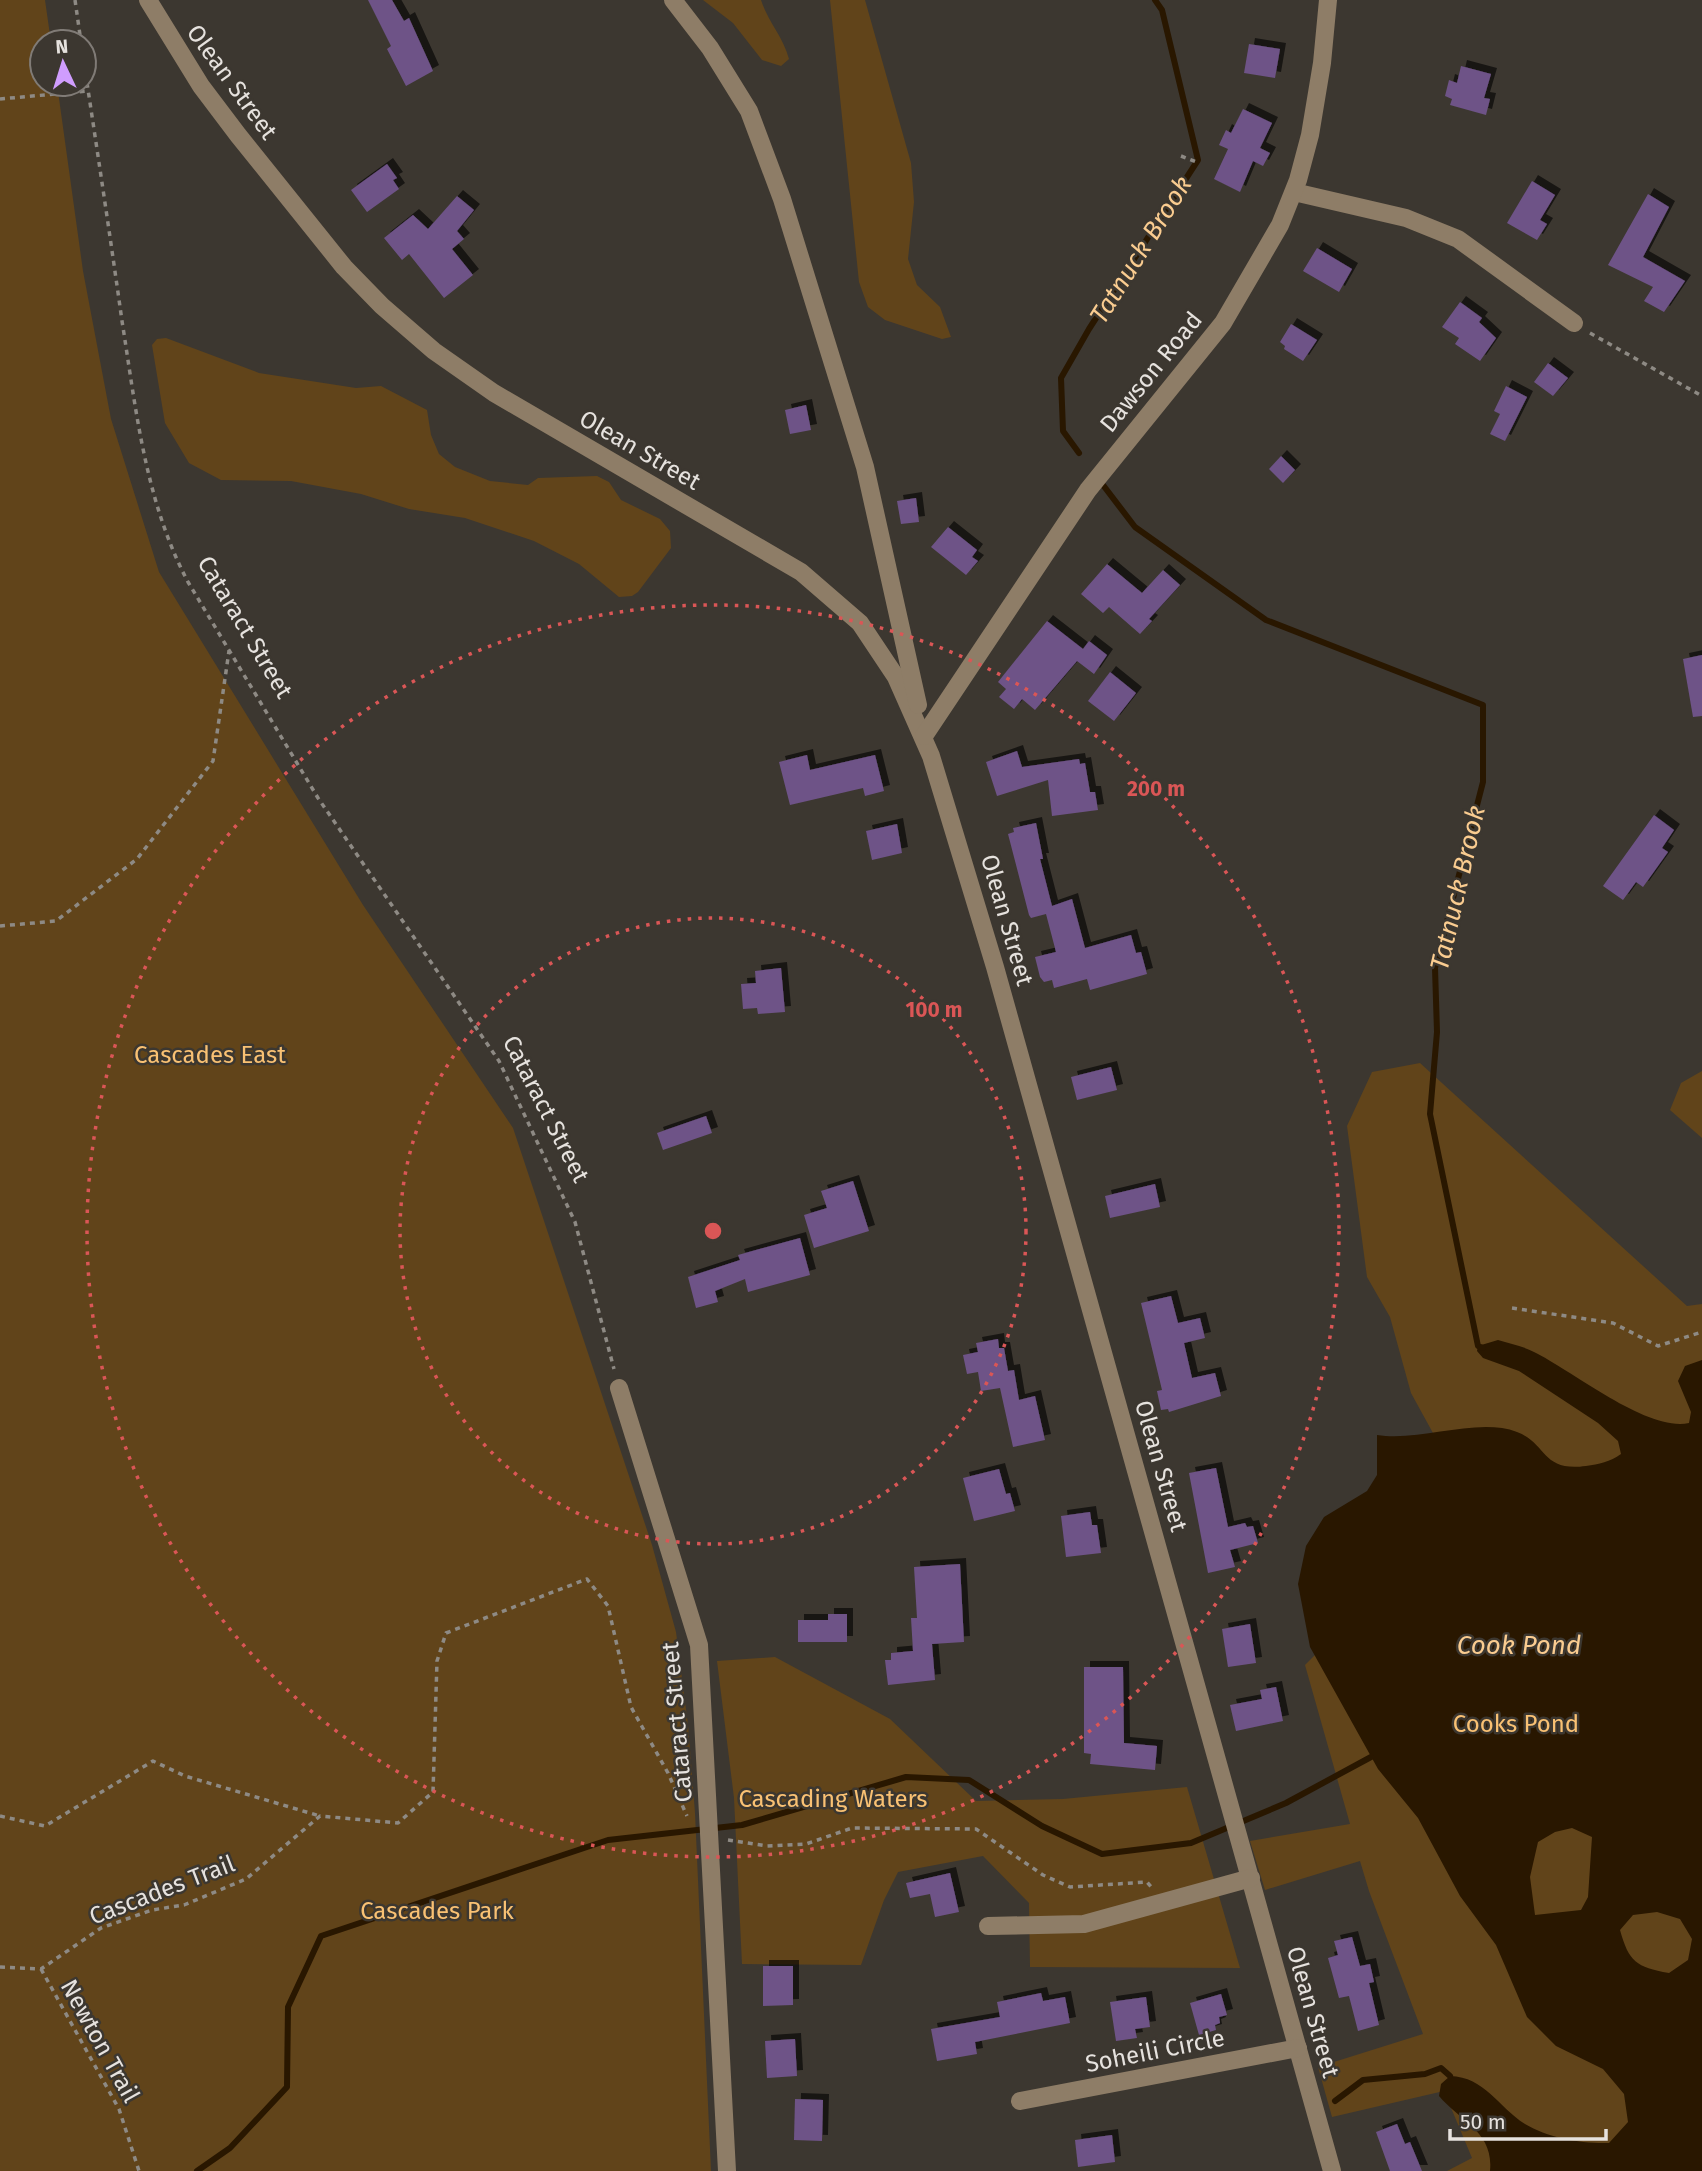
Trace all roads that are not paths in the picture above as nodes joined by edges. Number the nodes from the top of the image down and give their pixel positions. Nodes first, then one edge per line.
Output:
1 (148, 0) edge
2 (673, 0) edge
3 (1328, 0) edge
4 (1294, 192) junction
5 (1574, 323) road end
6 (924, 736) junction
7 (619, 1388) road end
8 (1251, 1878) junction
9 (988, 1926) dead end
10 (1298, 2048) junction
11 (1020, 2101) dead end
12 (727, 2171) edge
13 (1332, 2171) edge

1 - 6 street, Olean Street
2 - 6 street
3 - 4 street, Dawson Road
4 - 5 street
4 - 6 street, Dawson Road
6 - 8 street, Olean Street
7 - 12 street, Cataract Street
8 - 9 street
8 - 10 street, Olean Street
10 - 11 street, Soheili Circle
10 - 13 street, Olean Street

